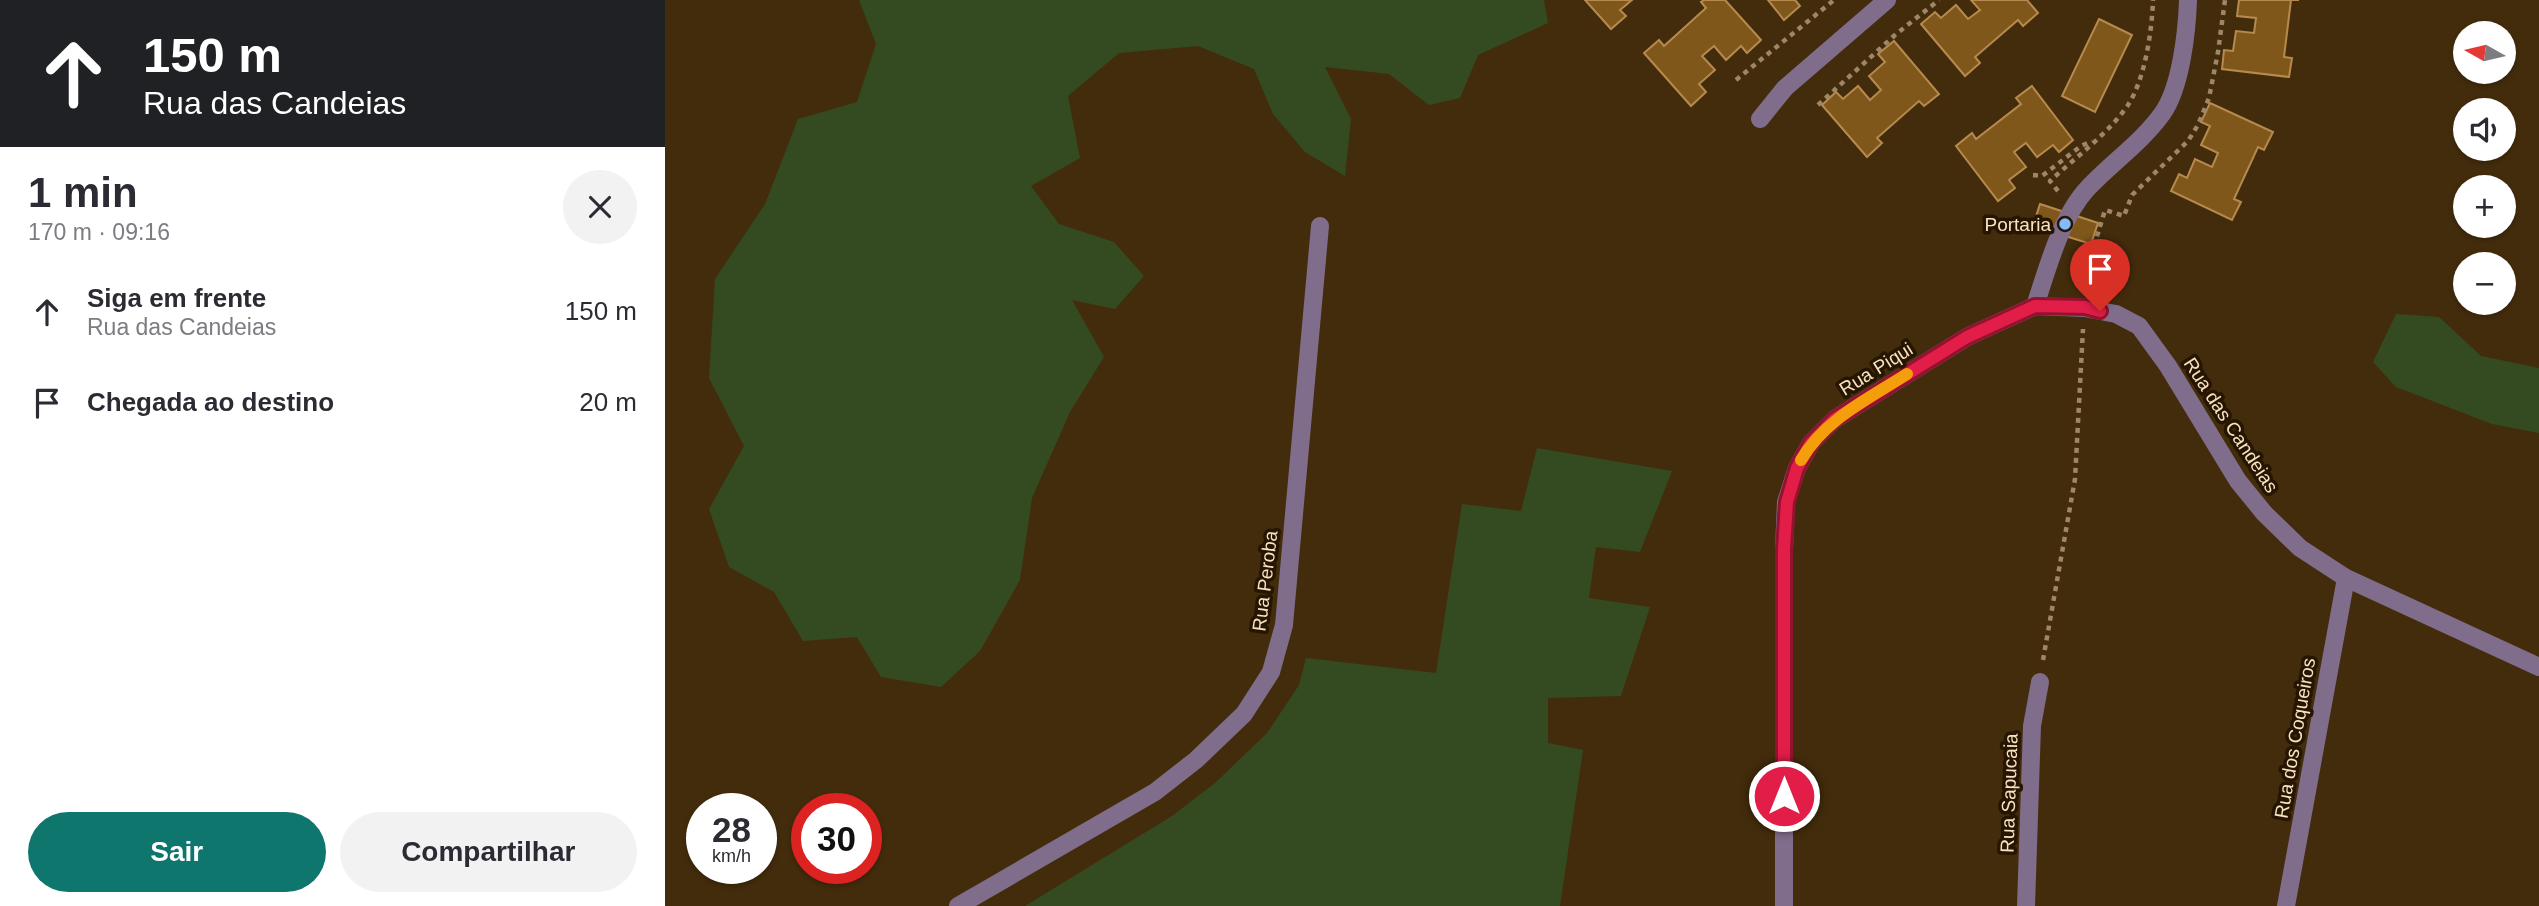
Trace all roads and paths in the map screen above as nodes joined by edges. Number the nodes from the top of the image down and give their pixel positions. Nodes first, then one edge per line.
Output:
1 (1834, 0) edge
2 (1887, 0) edge
3 (1939, 0) edge
4 (2188, 0) edge
5 (2225, 0) edge
6 (1737, 80) dead end
7 (1818, 105) dead end
8 (1760, 119) dead end
9 (2099, 138) dead end
10 (2033, 175) dead end
11 (1320, 226) dead end
12 (2035, 306) junction
13 (2085, 307) junction
14 (2346, 578) junction
15 (2539, 667) edge
16 (2040, 682) joint
17 (958, 906) edge
18 (1784, 906) edge
19 (2026, 906) edge
20 (2286, 906) edge

1 - 6 path
2 - 8 street
3 - 7 path
4 - 12 street
5 - 13 path
9 - 10 path
11 - 17 street, Rua Peroba
12 - 13 street, Rua das Candeias
12 - 18 street, Rua Piqui
13 - 14 street, Rua das Candeias
13 - 16 path
14 - 15 street, Rua das Candeias
14 - 20 street, Rua dos Coqueiros
16 - 19 street, Rua Sapucaia

